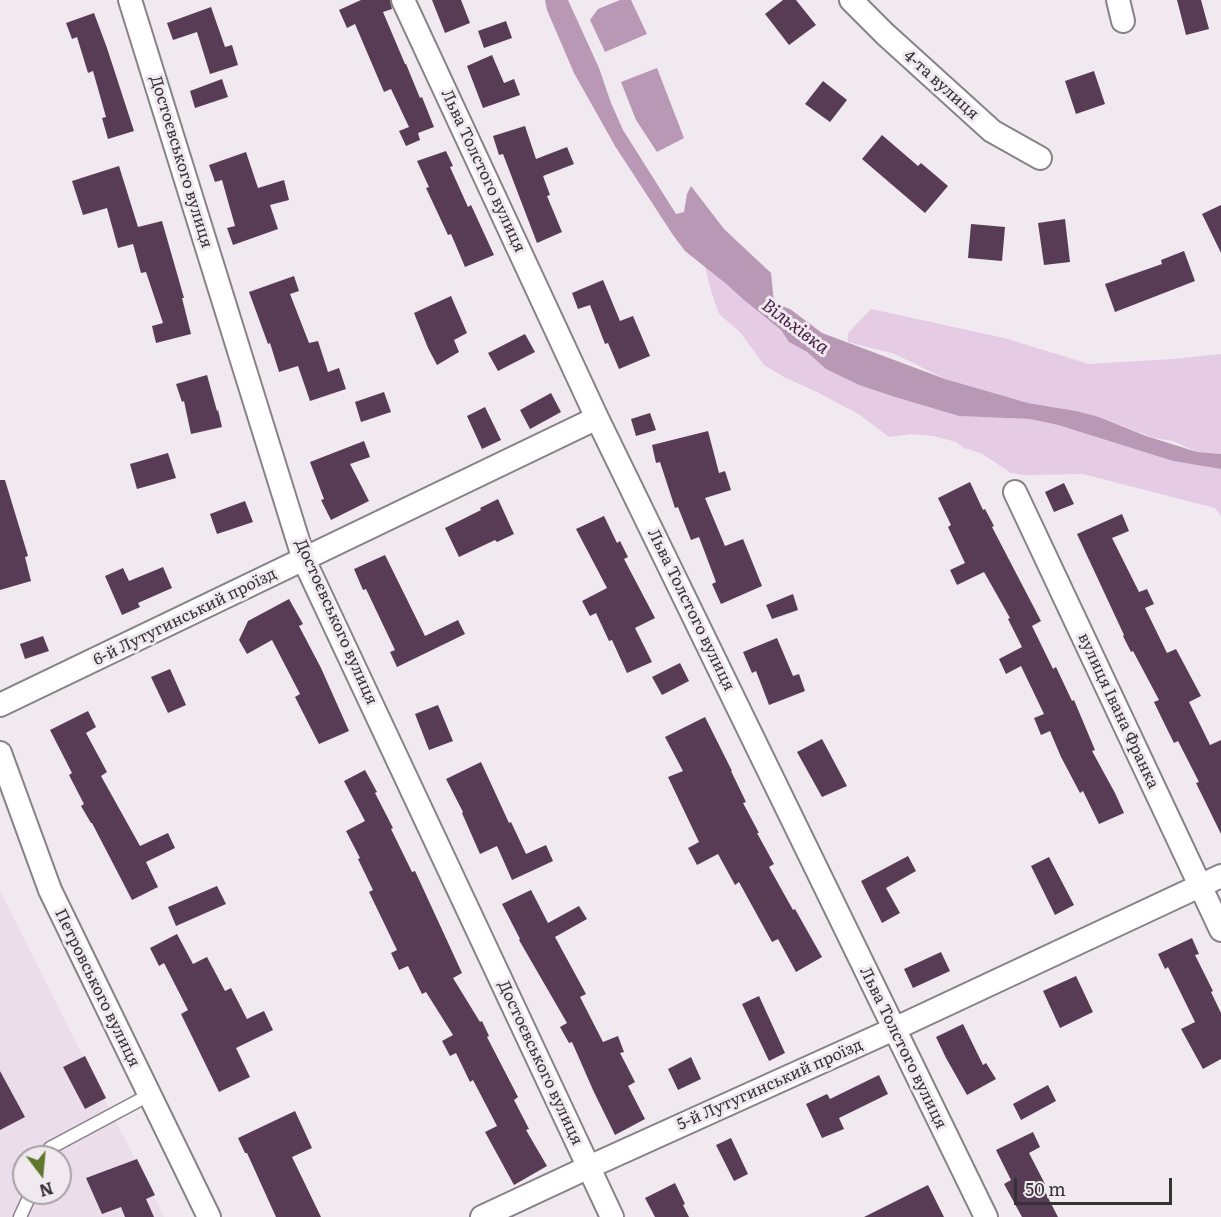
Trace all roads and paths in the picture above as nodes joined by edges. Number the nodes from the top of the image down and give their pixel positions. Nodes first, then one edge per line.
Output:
1 (130, 0) edge
2 (403, 0) edge
3 (851, 0) edge
4 (1040, 158) dead end
5 (597, 418) junction
6 (1016, 492) dead end
7 (304, 560) junction
8 (0, 705) edge
9 (0, 753) edge
10 (1221, 876) edge
11 (1200, 885) junction
12 (1221, 930) edge
13 (894, 1029) junction
14 (149, 1095) junction
15 (56, 1145) edge
16 (589, 1167) junction
17 (209, 1217) edge
18 (482, 1217) edge
19 (612, 1217) edge
20 (986, 1217) edge

1 - 7 street, Достоєвського вулиця
2 - 5 street, Льва Толстого вулиця
3 - 4 street, 4-та вулиця
5 - 7 street, 6-й Лутугинський проїзд
5 - 13 street, Льва Толстого вулиця
6 - 11 street, вулиця Івана Франка
7 - 8 street, 6-й Лутугинський проїзд
7 - 16 street, Достоєвського вулиця
9 - 14 street, Петровського вулиця
10 - 11 street, 5-й Лутугинський проїзд
11 - 12 street, вулиця Івана Франка
11 - 13 street, 5-й Лутугинський проїзд
13 - 16 street, 5-й Лутугинський проїзд
13 - 20 street, Льва Толстого вулиця
14 - 15 lane
14 - 17 street, Петровського вулиця
16 - 18 street, 5-й Лутугинський проїзд
16 - 19 street, Достоєвського вулиця

